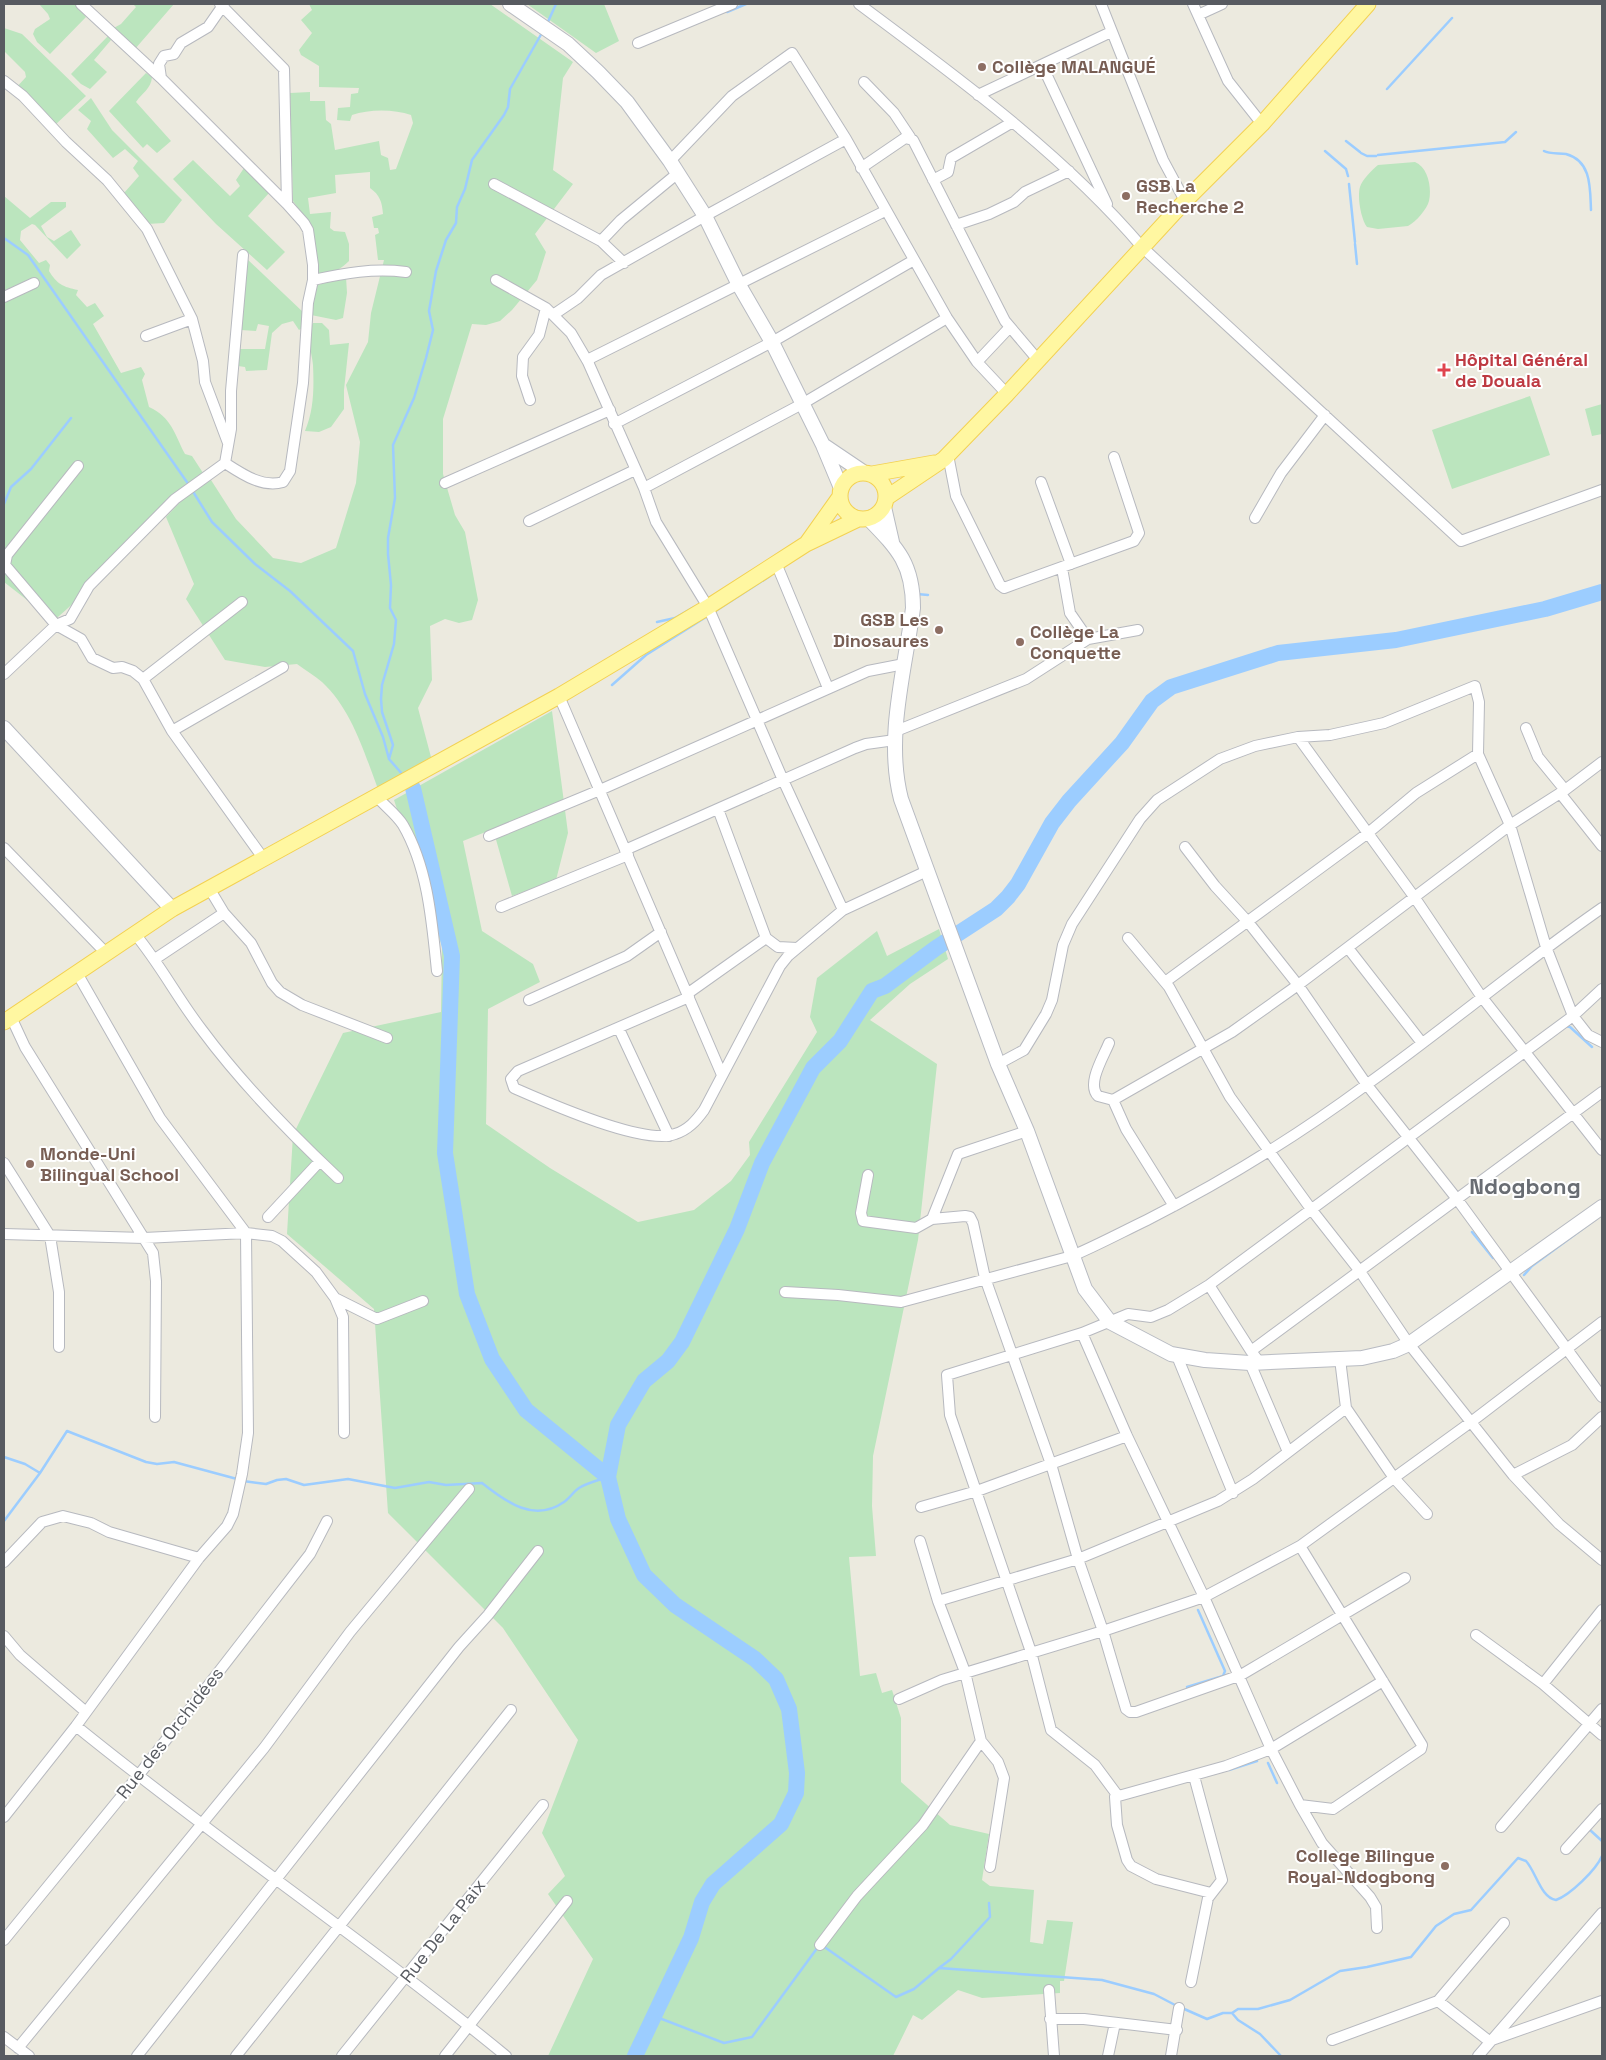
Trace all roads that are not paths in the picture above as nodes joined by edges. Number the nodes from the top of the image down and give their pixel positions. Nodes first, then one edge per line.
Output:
1 (82, 4) edge
2 (222, 4) edge
3 (510, 4) edge
4 (732, 4) edge
5 (859, 4) edge
6 (1102, 4) edge
7 (1193, 4) edge
8 (1222, 4) edge
9 (1368, 4) edge
10 (1198, 15) junction
11 (1111, 32) junction
12 (638, 43) dead end
13 (1042, 65) junction
14 (161, 78) junction
15 (4, 81) edge
16 (864, 82) dead end
17 (978, 95) junction
18 (1011, 123) junction
19 (1262, 124) junction
20 (910, 137) junction
21 (846, 140) junction
22 (674, 167) junction
23 (861, 168) junction
24 (1068, 171) junction
25 (933, 180) junction
26 (494, 184) dead end
27 (1185, 200) junction
28 (286, 204) junction
29 (1110, 209) junction
30 (885, 211) junction
31 (705, 216) junction
32 (956, 226) junction
33 (601, 241) junction
34 (1142, 247) junction
35 (243, 255) dead end
36 (914, 260) junction
37 (624, 263) junction
38 (406, 272) dead end
39 (312, 280) junction
40 (496, 280) dead end
41 (34, 283) dead end
42 (739, 285) junction
43 (4, 297) edge
44 (550, 311) junction
45 (947, 318) junction
46 (192, 320) junction
47 (1010, 327) junction
48 (146, 336) dead end
49 (772, 342) junction
50 (1038, 360) junction
51 (588, 362) junction
52 (977, 362) junction
53 (1007, 394) junction
54 (530, 400) dead end
55 (802, 404) junction
56 (610, 410) junction
57 (1325, 415) junction
58 (614, 424) junction
59 (228, 444) junction
60 (823, 445) junction
61 (948, 455) junction
62 (1114, 457) dead end
63 (225, 463) junction
64 (934, 463) junction
65 (78, 466) dead end
66 (635, 470) junction
67 (868, 473) junction
68 (1041, 482) dead end
69 (445, 483) dead end
70 (644, 488) junction
71 (1602, 490) edge
72 (840, 493) junction
73 (885, 503) junction
74 (1255, 518) dead end
75 (863, 519) junction
76 (528, 520) dead end
77 (892, 543) junction
78 (806, 544) junction
79 (776, 563) junction
80 (1067, 566) junction
81 (242, 602) dead end
82 (708, 607) junction
83 (56, 625) junction
84 (1138, 630) dead end
85 (1088, 639) junction
86 (904, 664) junction
87 (283, 667) dead end
88 (4, 674) edge
89 (143, 679) junction
90 (828, 688) junction
91 (559, 696) junction
92 (758, 718) junction
93 (4, 728) edge
94 (1526, 728) dead end
95 (172, 731) junction
96 (895, 736) junction
97 (1298, 737) junction
98 (1478, 754) junction
99 (1602, 762) edge
100 (783, 780) junction
101 (600, 790) junction
102 (1563, 792) junction
103 (377, 797) junction
104 (718, 809) junction
105 (1510, 825) junction
106 (1368, 833) junction
107 (489, 836) dead end
108 (1602, 846) edge
109 (1186, 847) dead end
110 (4, 848) edge
111 (626, 852) junction
112 (263, 858) junction
113 (927, 871) junction
114 (209, 888) junction
115 (1415, 898) junction
116 (501, 907) dead end
117 (1602, 908) edge
118 (172, 909) junction
119 (843, 910) junction
120 (224, 913) junction
121 (1248, 922) junction
122 (661, 932) junction
123 (135, 934) junction
124 (766, 938) junction
125 (1128, 938) dead end
126 (1546, 947) junction
127 (797, 948) junction
128 (1348, 948) junction
129 (106, 953) junction
130 (155, 958) junction
131 (437, 970) dead end
132 (77, 973) junction
133 (1165, 982) junction
134 (1298, 985) junction
135 (1602, 990) edge
136 (688, 996) junction
137 (1481, 996) junction
138 (529, 1000) dead end
139 (1573, 1016) junction
140 (7, 1020) edge
141 (619, 1029) junction
142 (387, 1038) dead end
143 (1602, 1042) edge
144 (1109, 1043) dead end
145 (1422, 1043) junction
146 (1204, 1048) junction
147 (1523, 1052) junction
148 (998, 1064) junction
149 (722, 1075) junction
150 (1367, 1085) junction
151 (1602, 1092) edge
152 (1112, 1100) junction
153 (1572, 1114) junction
154 (1027, 1131) junction
155 (669, 1136) junction
156 (1407, 1138) junction
157 (1602, 1150) edge
158 (1270, 1152) junction
159 (320, 1161) junction
160 (4, 1163) edge
161 (868, 1175) dead end
162 (338, 1178) dead end
163 (1457, 1199) junction
164 (1174, 1206) junction
165 (1602, 1207) edge
166 (1310, 1209) junction
167 (268, 1217) dead end
168 (932, 1220) junction
169 (246, 1233) junction
170 (4, 1234) edge
171 (50, 1236) junction
172 (144, 1238) junction
173 (1072, 1256) junction
174 (1359, 1270) junction
175 (1510, 1272) junction
176 (985, 1278) junction
177 (1209, 1285) junction
178 (785, 1292) dead end
179 (335, 1298) junction
180 (423, 1301) dead end
181 (1110, 1322) junction
182 (1602, 1322) edge
183 (1082, 1333) junction
184 (1409, 1344) junction
185 (59, 1347) dead end
186 (1568, 1349) junction
187 (1010, 1354) junction
188 (1178, 1356) junction
189 (1254, 1359) junction
190 (1340, 1359) junction
191 (1602, 1397) edge
192 (1346, 1408) junction
193 (155, 1417) dead end
194 (1602, 1417) edge
195 (1471, 1422) junction
196 (344, 1433) dead end
197 (1127, 1436) junction
198 (1288, 1452) junction
199 (1051, 1464) junction
200 (1513, 1475) junction
201 (1394, 1478) junction
202 (469, 1489) dead end
203 (977, 1491) junction
204 (1233, 1493) junction
205 (921, 1506) dead end
206 (1427, 1514) dead end
207 (327, 1521) dead end
208 (1167, 1522) junction
209 (920, 1541) dead end
210 (1300, 1546) junction
211 (538, 1551) dead end
212 (199, 1558) junction
213 (1078, 1559) junction
214 (1602, 1560) edge
215 (4, 1562) edge
216 (1405, 1578) dead end
217 (1006, 1580) junction
218 (1204, 1597) junction
219 (938, 1601) junction
220 (1602, 1610) edge
221 (1342, 1614) junction
222 (1103, 1631) junction
223 (1476, 1635) dead end
224 (4, 1636) edge
225 (1030, 1652) junction
226 (965, 1672) junction
227 (1240, 1675) junction
228 (1383, 1681) junction
229 (1543, 1684) junction
230 (899, 1699) dead end
231 (1602, 1709) edge
232 (511, 1710) dead end
233 (86, 1712) junction
234 (1589, 1724) junction
235 (76, 1726) junction
236 (1602, 1735) edge
237 (981, 1741) junction
238 (1271, 1749) junction
239 (138, 1776) junction
240 (1194, 1776) junction
241 (1118, 1796) junction
242 (543, 1805) dead end
243 (1300, 1806) junction
244 (1602, 1809) edge
245 (4, 1817) edge
246 (201, 1824) junction
247 (1501, 1827) dead end
248 (1566, 1850) dead end
249 (990, 1867) dead end
250 (278, 1879) junction
251 (1211, 1893) junction
252 (567, 1901) dead end
253 (1602, 1913) edge
254 (1504, 1923) dead end
255 (339, 1928) junction
256 (1377, 1928) dead end
257 (4, 1940) edge
258 (820, 1945) dead end
259 (407, 1977) junction
260 (1191, 1982) dead end
261 (1049, 1990) dead end
262 (1438, 2001) junction
263 (1602, 2001) edge
264 (1179, 2008) dead end
265 (1050, 2019) junction
266 (1115, 2023) junction
267 (469, 2026) junction
268 (1177, 2030) junction
269 (4, 2037) edge
270 (1332, 2040) dead end
271 (1489, 2041) junction
272 (18, 2048) junction
273 (29, 2056) edge
274 (136, 2056) edge
275 (236, 2056) edge
276 (342, 2056) edge
277 (445, 2056) edge
278 (506, 2056) edge
279 (1054, 2056) edge
280 (1108, 2056) edge
281 (1171, 2056) edge
282 (1478, 2056) edge

1 - 14 street
2 - 14 street
2 - 28 street
3 - 22 main road
4 - 12 street
5 - 17 street
6 - 11 street
7 - 10 street
8 - 10 street
9 - 19 main road
10 - 19 street
11 - 13 street
11 - 27 street
13 - 17 street
13 - 29 street
14 - 28 street
15 - 46 street
16 - 20 street
17 - 18 street
18 - 24 street
18 - 25 street
19 - 27 main road
20 - 23 street
20 - 25 street
21 - 22 street
21 - 23 street
21 - 31 street
22 - 31 main road
22 - 33 street
23 - 30 street
24 - 29 street
24 - 32 street
25 - 32 street
26 - 33 street
27 - 34 main road
28 - 39 street
29 - 34 street
30 - 36 street
30 - 42 street
31 - 37 street
31 - 42 main road
32 - 47 street
33 - 37 street
34 - 50 main road
34 - 57 street
35 - 59 street
36 - 45 street
36 - 49 street
37 - 44 street
38 - 39 street
39 - 63 street
40 - 44 street
41 - 43 street
42 - 49 main road
42 - 51 street
44 - 51 street
44 - 54 street
45 - 52 street
45 - 55 street
46 - 48 street
46 - 59 street
47 - 50 street
47 - 52 street
49 - 55 main road
49 - 58 street
50 - 53 main road
51 - 56 street
52 - 53 street
53 - 61 main road
55 - 60 main road
55 - 70 street
56 - 58 street
56 - 69 street
57 - 71 street
57 - 74 street
58 - 66 street
59 - 63 street
60 - 67 main road
60 - 72 main road
61 - 64 main road
61 - 80 street
62 - 80 street
63 - 83 street
64 - 67 main road
64 - 73 main road
65 - 83 street
66 - 70 street
66 - 76 street
67 - 72 main road
67 - 73 main road
68 - 80 street
70 - 82 street
72 - 75 main road
72 - 78 main road
73 - 75 main road
73 - 77 main road
75 - 77 main road
75 - 78 main road
77 - 86 main road
78 - 79 main road
79 - 82 main road
79 - 90 street
80 - 85 street
81 - 89 street
82 - 91 main road
82 - 92 street
83 - 88 street
83 - 89 street
84 - 85 street
85 - 96 street
86 - 90 street
86 - 96 main road
87 - 95 street
89 - 95 street
90 - 92 street
91 - 101 street
91 - 103 main road
92 - 100 street
92 - 101 street
93 - 118 main road
94 - 102 street
95 - 112 street
96 - 100 street
96 - 113 main road
97 - 98 street
97 - 106 street
97 - 148 street
98 - 105 street
98 - 106 street
99 - 102 street
100 - 104 street
100 - 119 street
101 - 107 street
101 - 111 street
102 - 105 street
102 - 108 street
103 - 112 main road
103 - 131 street
104 - 111 street
104 - 124 street
105 - 115 street
105 - 126 street
106 - 115 street
106 - 121 street
109 - 121 street
110 - 129 street
111 - 116 street
111 - 122 street
112 - 114 main road
113 - 119 street
113 - 148 main road
114 - 118 main road
114 - 120 street
115 - 128 street
115 - 137 street
117 - 126 street
118 - 123 main road
119 - 127 street
120 - 130 street
120 - 142 street
121 - 133 street
121 - 134 street
122 - 136 street
122 - 138 street
123 - 129 main road
123 - 130 street
124 - 127 street
124 - 136 street
125 - 133 street
126 - 137 street
126 - 139 street
127 - 149 street
128 - 134 street
128 - 145 street
129 - 132 main road
130 - 159 street
132 - 140 main road
132 - 169 street
133 - 146 street
134 - 146 street
134 - 150 street
135 - 139 street
136 - 141 street
136 - 149 street
137 - 145 street
137 - 147 street
139 - 143 street
139 - 147 street
140 - 172 street
141 - 155 street
141 - 155 street
144 - 152 street
145 - 150 street
146 - 152 street
146 - 158 street
147 - 153 street
147 - 156 street
148 - 154 main road
149 - 155 street
150 - 156 street
150 - 158 street
151 - 153 street
152 - 164 street
153 - 157 street
153 - 163 street
154 - 168 street
154 - 173 main road
156 - 163 street
156 - 166 street
158 - 164 street
158 - 166 street
159 - 162 street
159 - 167 street
160 - 171 street
161 - 168 street
163 - 174 street
163 - 175 street
164 - 173 street
165 - 175 main road
166 - 174 street
166 - 177 street
168 - 176 street
169 - 172 street
169 - 179 street
169 - 212 street
170 - 171 street
171 - 172 street
171 - 185 street
172 - 193 street
173 - 176 street
173 - 181 main road
174 - 184 street
174 - 189 street
175 - 184 main road
175 - 186 street
176 - 178 street
176 - 187 street
177 - 181 street
177 - 189 street
179 - 180 street
179 - 196 street
181 - 183 street
181 - 188 main road
182 - 186 street
183 - 187 street
183 - 197 street
184 - 190 main road
184 - 195 street
186 - 191 street
186 - 195 street
187 - 199 street
187 - 203 street
188 - 189 main road
188 - 204 street
189 - 190 main road
189 - 198 street
190 - 192 street
192 - 198 street
192 - 201 street
194 - 200 street
195 - 200 street
195 - 201 street
197 - 199 street
197 - 208 street
198 - 204 street
199 - 203 street
199 - 213 street
200 - 214 street
201 - 206 street
201 - 210 street
202 - 246 street
203 - 205 street
203 - 217 street
204 - 208 street
207 - 239 street, Rue des Orchidées
208 - 213 street
208 - 218 street
209 - 219 street
210 - 218 street
210 - 221 street
211 - 250 street
212 - 215 street
212 - 233 street
213 - 217 street
213 - 222 street
216 - 221 street
217 - 219 street
217 - 225 street
218 - 222 street
218 - 227 street
219 - 226 street
220 - 229 street
221 - 227 street
221 - 228 street
222 - 225 street
222 - 227 street
223 - 229 street
224 - 233 street
225 - 226 street
225 - 241 street
226 - 230 street
226 - 237 street
227 - 238 street
228 - 238 street
228 - 243 street
229 - 234 street
231 - 234 street
232 - 255 street
233 - 235 street
234 - 236 street
234 - 247 street
235 - 239 street
235 - 245 street
237 - 249 street
237 - 258 street
238 - 240 street
238 - 243 street
239 - 246 street
239 - 257 street, Rue des Orchidées
240 - 241 street
240 - 251 street
241 - 251 street
242 - 259 street, Rue De La Paix
243 - 256 street
244 - 248 street
246 - 250 street
246 - 272 street
250 - 255 street
250 - 274 street
251 - 260 street
252 - 267 street
253 - 271 street
254 - 262 street
255 - 259 street
255 - 275 street
259 - 267 street
259 - 276 street, Rue De La Paix
261 - 265 street
262 - 270 street
262 - 271 street
263 - 271 street
264 - 268 street
265 - 266 street
265 - 279 street
266 - 268 street
266 - 280 street
267 - 277 street
267 - 278 street
268 - 281 street
269 - 272 street
271 - 282 street
272 - 273 street

